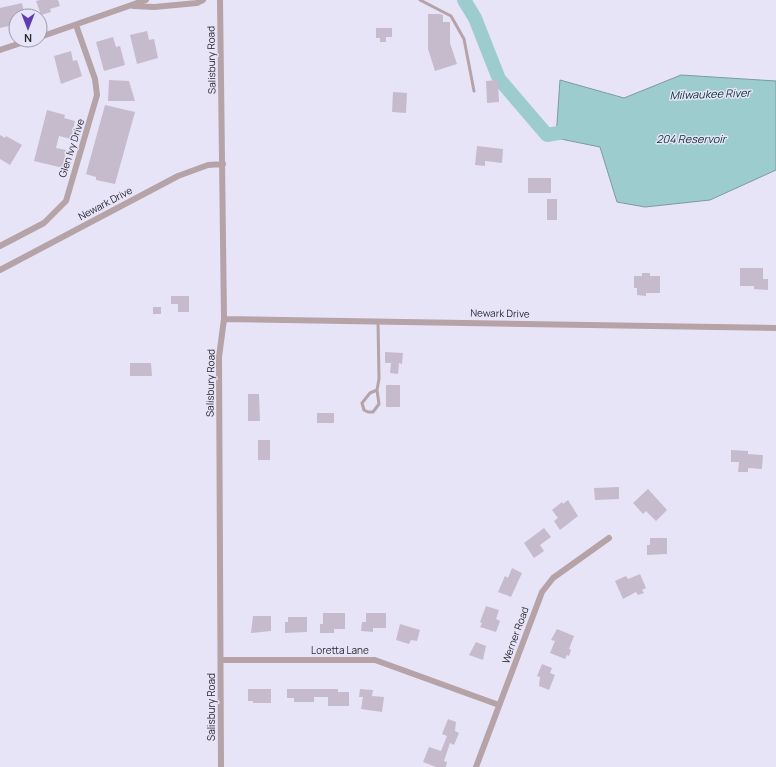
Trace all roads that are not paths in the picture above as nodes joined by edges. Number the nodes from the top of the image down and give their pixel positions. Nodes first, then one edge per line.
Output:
1 (146, 0) edge
2 (203, 0) edge
3 (220, 0) edge
4 (420, 0) edge
5 (131, 3) edge
6 (76, 25) junction
7 (48, 34) edge
8 (474, 91) dead end
9 (223, 164) junction
10 (0, 246) edge
11 (0, 270) edge
12 (224, 319) junction
13 (378, 322) junction
14 (776, 328) edge
15 (377, 390) junction
16 (609, 538) dead end
17 (221, 660) junction
18 (500, 705) junction
19 (221, 767) edge
20 (476, 767) edge

1 - 5 street
2 - 5 street
3 - 9 street, Salisbury Road
4 - 8 lane
5 - 6 street
6 - 7 street
6 - 10 street, Glen Ivy Drive
9 - 11 street, Newark Drive
9 - 12 street, Salisbury Road
12 - 13 street, Newark Drive
12 - 17 street, Salisbury Road
13 - 14 street, Newark Drive
13 - 15 lane
15 - 15 lane
16 - 18 street, Werner Road
17 - 18 street, Loretta Lane
17 - 19 street, Salisbury Road
18 - 20 street, Werner Road

